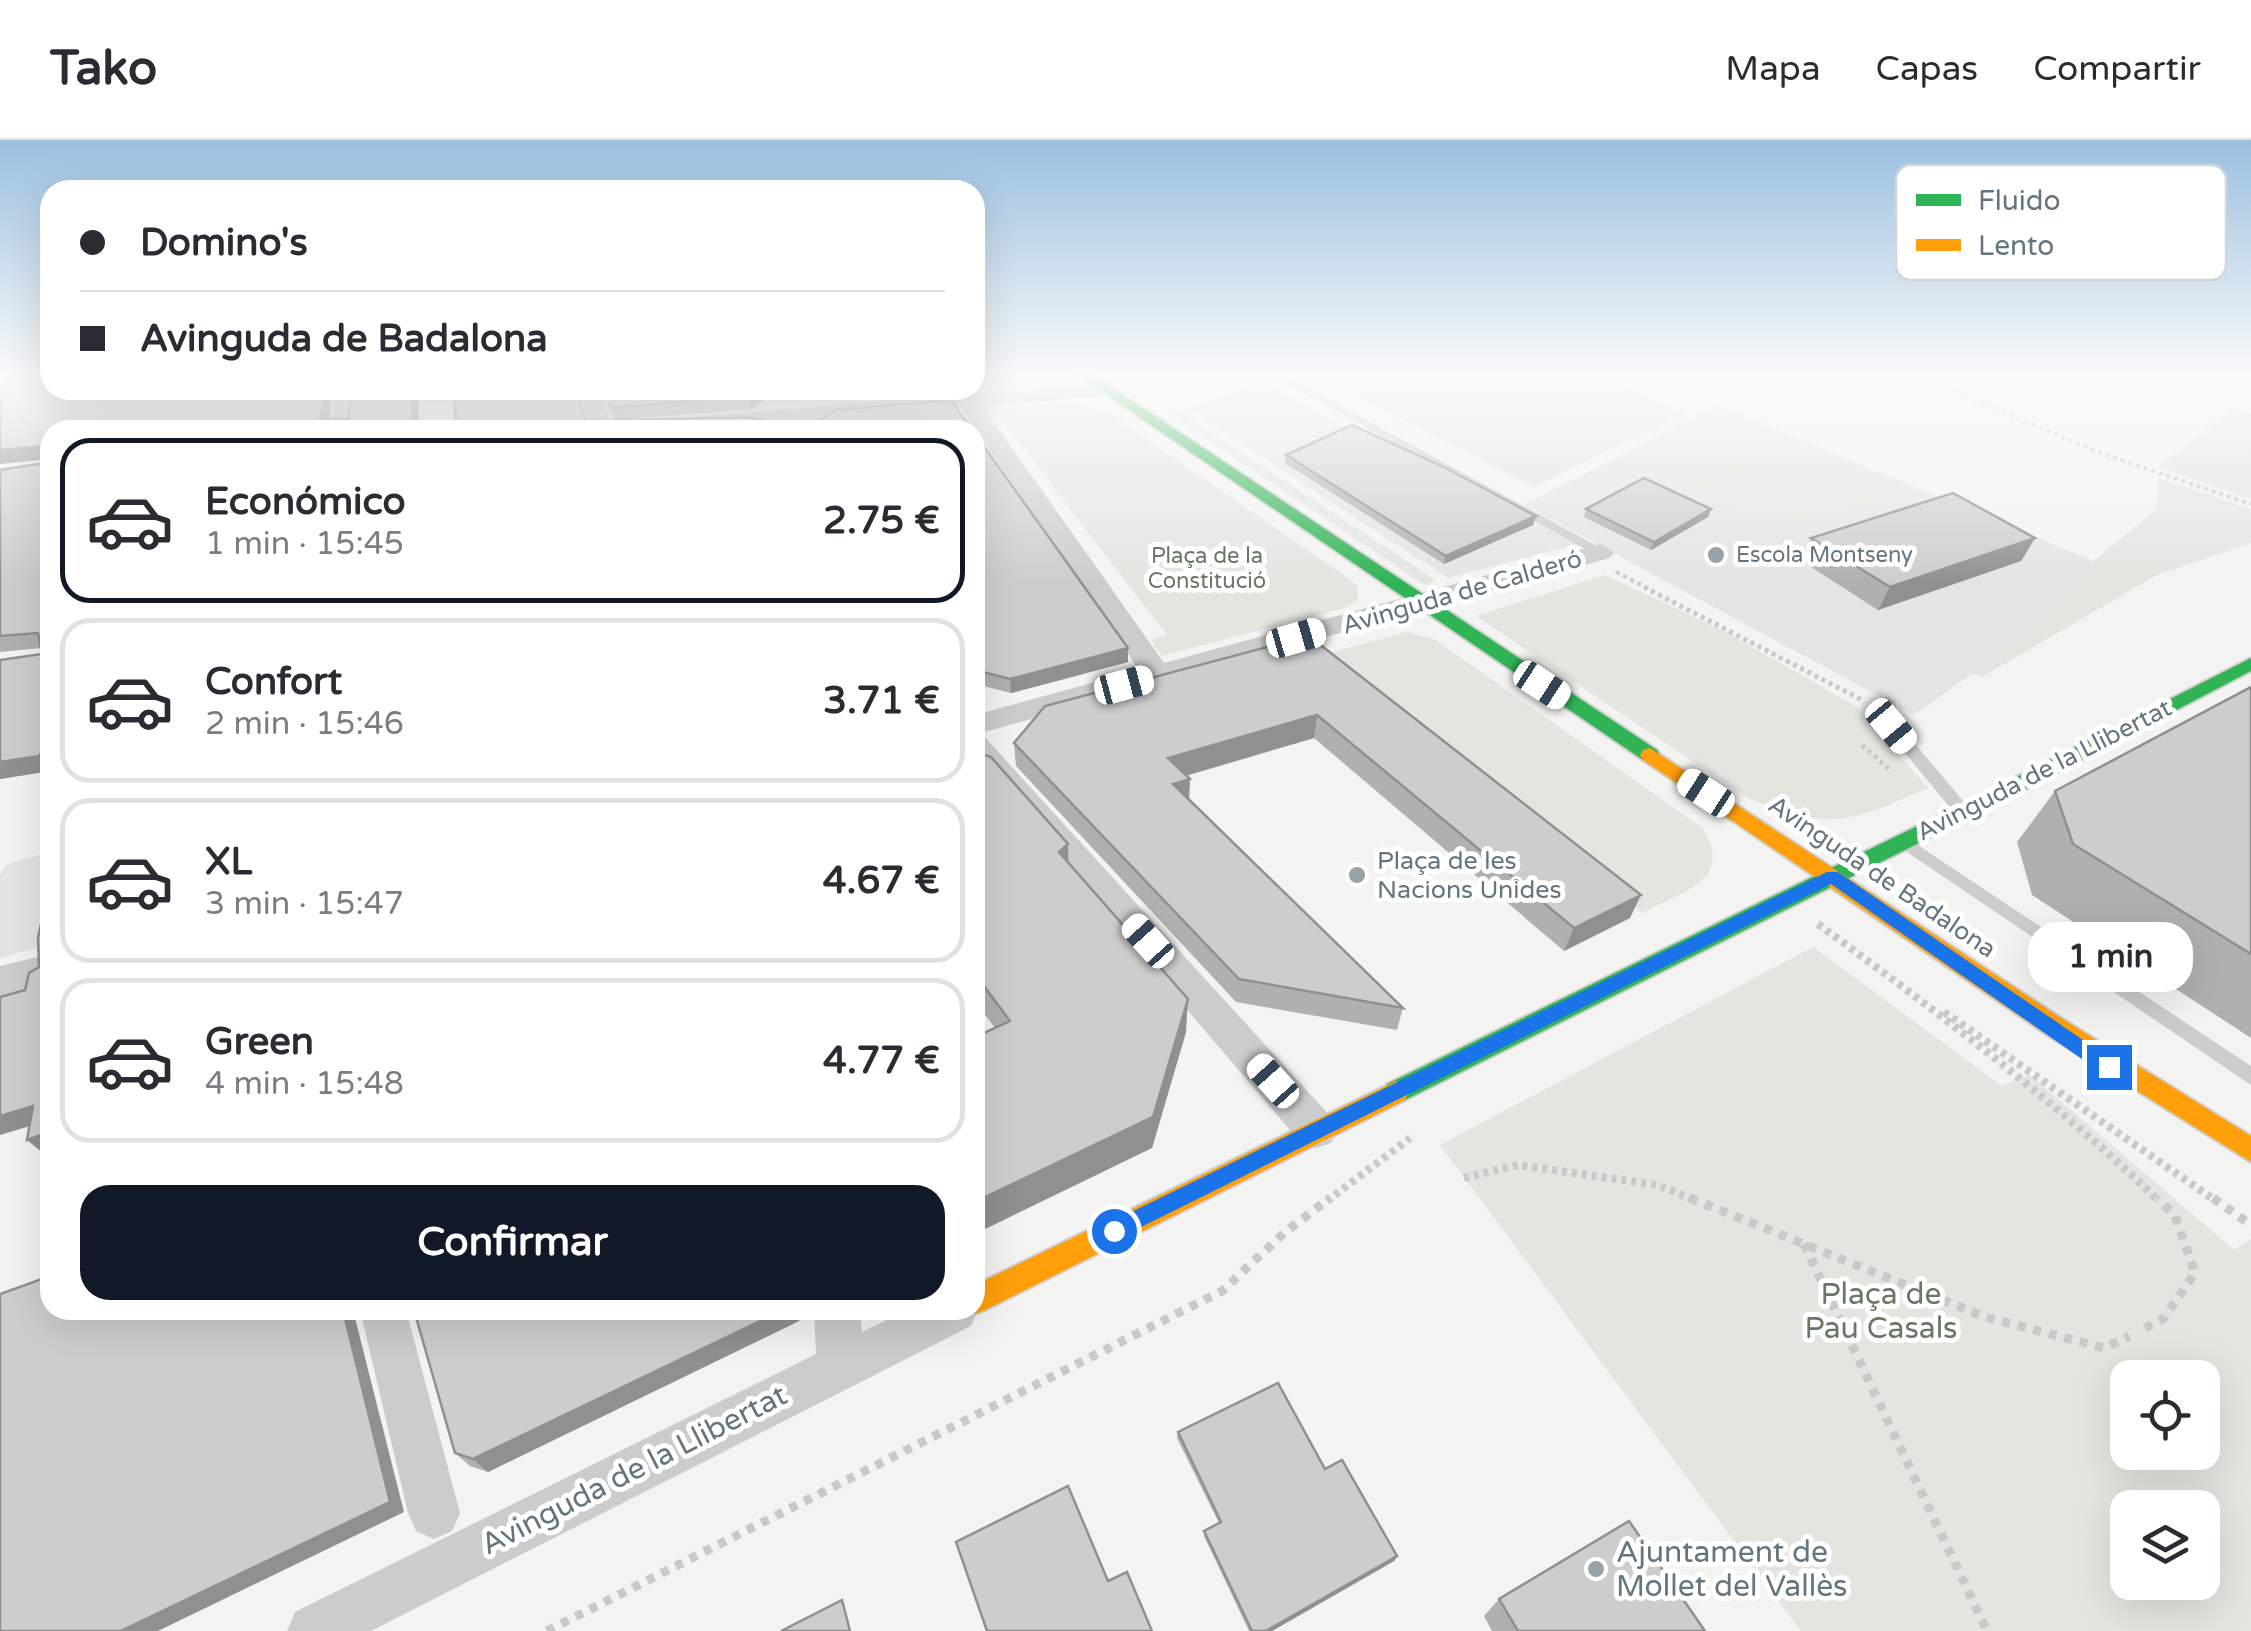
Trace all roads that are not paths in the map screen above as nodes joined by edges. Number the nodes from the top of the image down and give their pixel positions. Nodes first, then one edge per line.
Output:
1 (996, 444) edge
2 (1189, 444) edge
3 (1397, 444) edge
4 (1607, 562) joint
5 (1423, 604) junction
6 (2249, 667) edge
7 (1158, 676) junction
8 (1888, 708) road end
9 (985, 721) edge
10 (985, 753) edge
11 (1962, 812) junction
12 (1903, 842) junction
13 (1832, 876) junction
14 (40, 971) edge
15 (0, 981) edge
16 (2052, 1025) junction
17 (2251, 1077) edge
18 (1316, 1130) junction
19 (2251, 1150) edge
20 (2251, 1174) edge
21 (985, 1295) edge
22 (386, 1320) edge
23 (838, 1320) edge
24 (936, 1320) edge
25 (841, 1367) junction
26 (434, 1513) dead end
27 (314, 1631) edge

1 - 7 street
2 - 5 street, Avinguda de Badalona
3 - 4 lane
4 - 5 street, Avinguda de Calderó
5 - 7 street, Avinguda de Calderó
5 - 13 street, Avinguda de Badalona
6 - 11 street, Avinguda de la Llibertat
7 - 9 street, Avinguda de Calderó
8 - 11 lane
10 - 18 street
11 - 12 street, Avinguda de la Llibertat
12 - 13 street, Avinguda de la Llibertat
12 - 17 lane
13 - 16 street, Avinguda de Badalona
13 - 18 street, Avinguda de la Llibertat
14 - 15 street
16 - 19 street, Avinguda de Badalona
16 - 20 street, Avinguda de Badalona
18 - 21 street, Avinguda de la Llibertat
22 - 26 street
23 - 25 street
24 - 25 street, Avinguda de la Llibertat
25 - 27 street, Avinguda de la Llibertat

